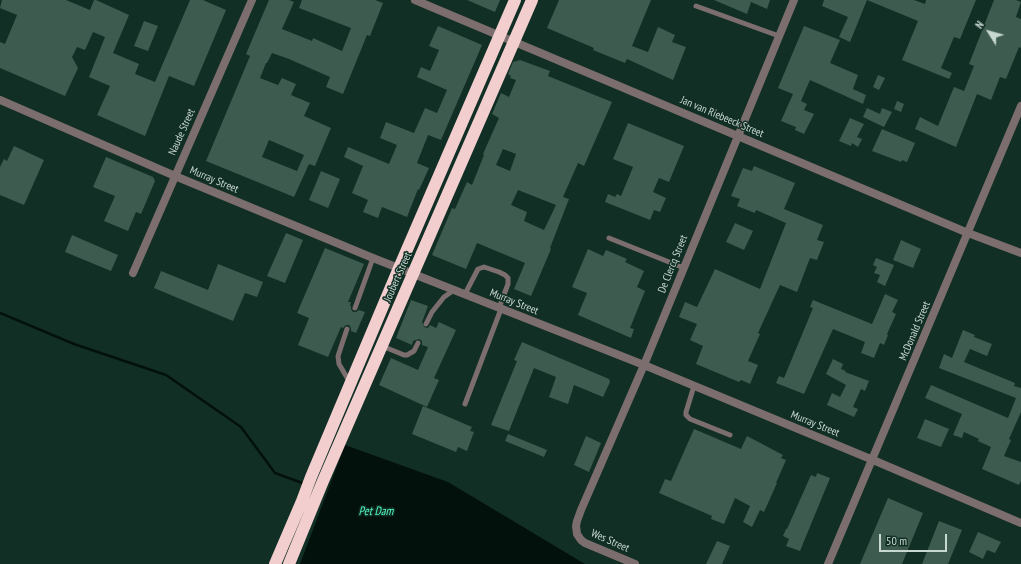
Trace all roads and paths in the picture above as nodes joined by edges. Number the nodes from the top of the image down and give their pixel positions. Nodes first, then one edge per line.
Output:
1 (252, 0) edge
2 (415, 0) edge
3 (515, 0) edge
4 (532, 0) edge
5 (794, 0) edge
6 (696, 6) dead end
7 (499, 36) junction
8 (779, 36) junction
9 (514, 42) junction
10 (0, 100) edge
11 (1021, 106) edge
12 (738, 136) junction
13 (175, 176) junction
14 (968, 233) junction
15 (609, 238) dead end
16 (1021, 253) edge
17 (372, 258) junction
18 (399, 268) junction
19 (684, 268) junction
20 (133, 273) dead end
21 (414, 274) junction
22 (454, 290) junction
23 (465, 294) junction
24 (355, 308) dead end
25 (500, 308) junction
26 (426, 324) dead end
27 (347, 329) dead end
28 (418, 343) dead end
29 (382, 346) junction
30 (644, 365) junction
31 (350, 383) junction
32 (694, 386) junction
33 (465, 404) dead end
34 (730, 435) dead end
35 (873, 460) junction
36 (307, 504) junction
37 (1021, 523) edge
38 (579, 537) joint
39 (275, 564) edge
40 (289, 564) edge
41 (635, 564) edge
42 (828, 564) edge

1 - 13 street, Naude Street
2 - 7 street, Jan van Riebeeck Street
3 - 7 highway, Joubert Street
4 - 9 highway, Joubert Street
5 - 8 street, De Clercq Street
6 - 8 lane
7 - 9 street, Jan van Riebeeck Street
7 - 18 highway, Joubert Street
8 - 12 street, De Clercq Street
9 - 12 street, Jan van Riebeeck Street
9 - 21 highway, Joubert Street
10 - 13 street, Murray Street
11 - 14 street, McDonald Street
12 - 14 street, Jan van Riebeeck Street
12 - 19 street, De Clercq Street
13 - 17 street, Murray Street
13 - 20 street, Naude Street
14 - 16 street, Jan van Riebeeck Street
14 - 35 street, McDonald Street
15 - 19 lane
17 - 18 street, Murray Street
17 - 24 lane
18 - 21 street, Murray Street
18 - 31 highway, Joubert Street
19 - 30 street, De Clercq Street
21 - 22 street, Murray Street
21 - 29 highway, Joubert Street
22 - 23 street, Murray Street
22 - 26 lane
23 - 25 street, Murray Street
23 - 25 lane
25 - 30 street, Murray Street
25 - 33 lane
27 - 31 lane
28 - 29 lane
29 - 36 highway, Joubert Street
30 - 32 street, Murray Street
30 - 38 street, De Clercq Street
31 - 36 highway, Joubert Street
32 - 34 lane
32 - 35 street, Murray Street
35 - 37 street, Murray Street
35 - 42 street, McDonald Street
36 - 39 highway, Joubert Street
36 - 40 highway, Joubert Street
38 - 41 street, Wes Street

